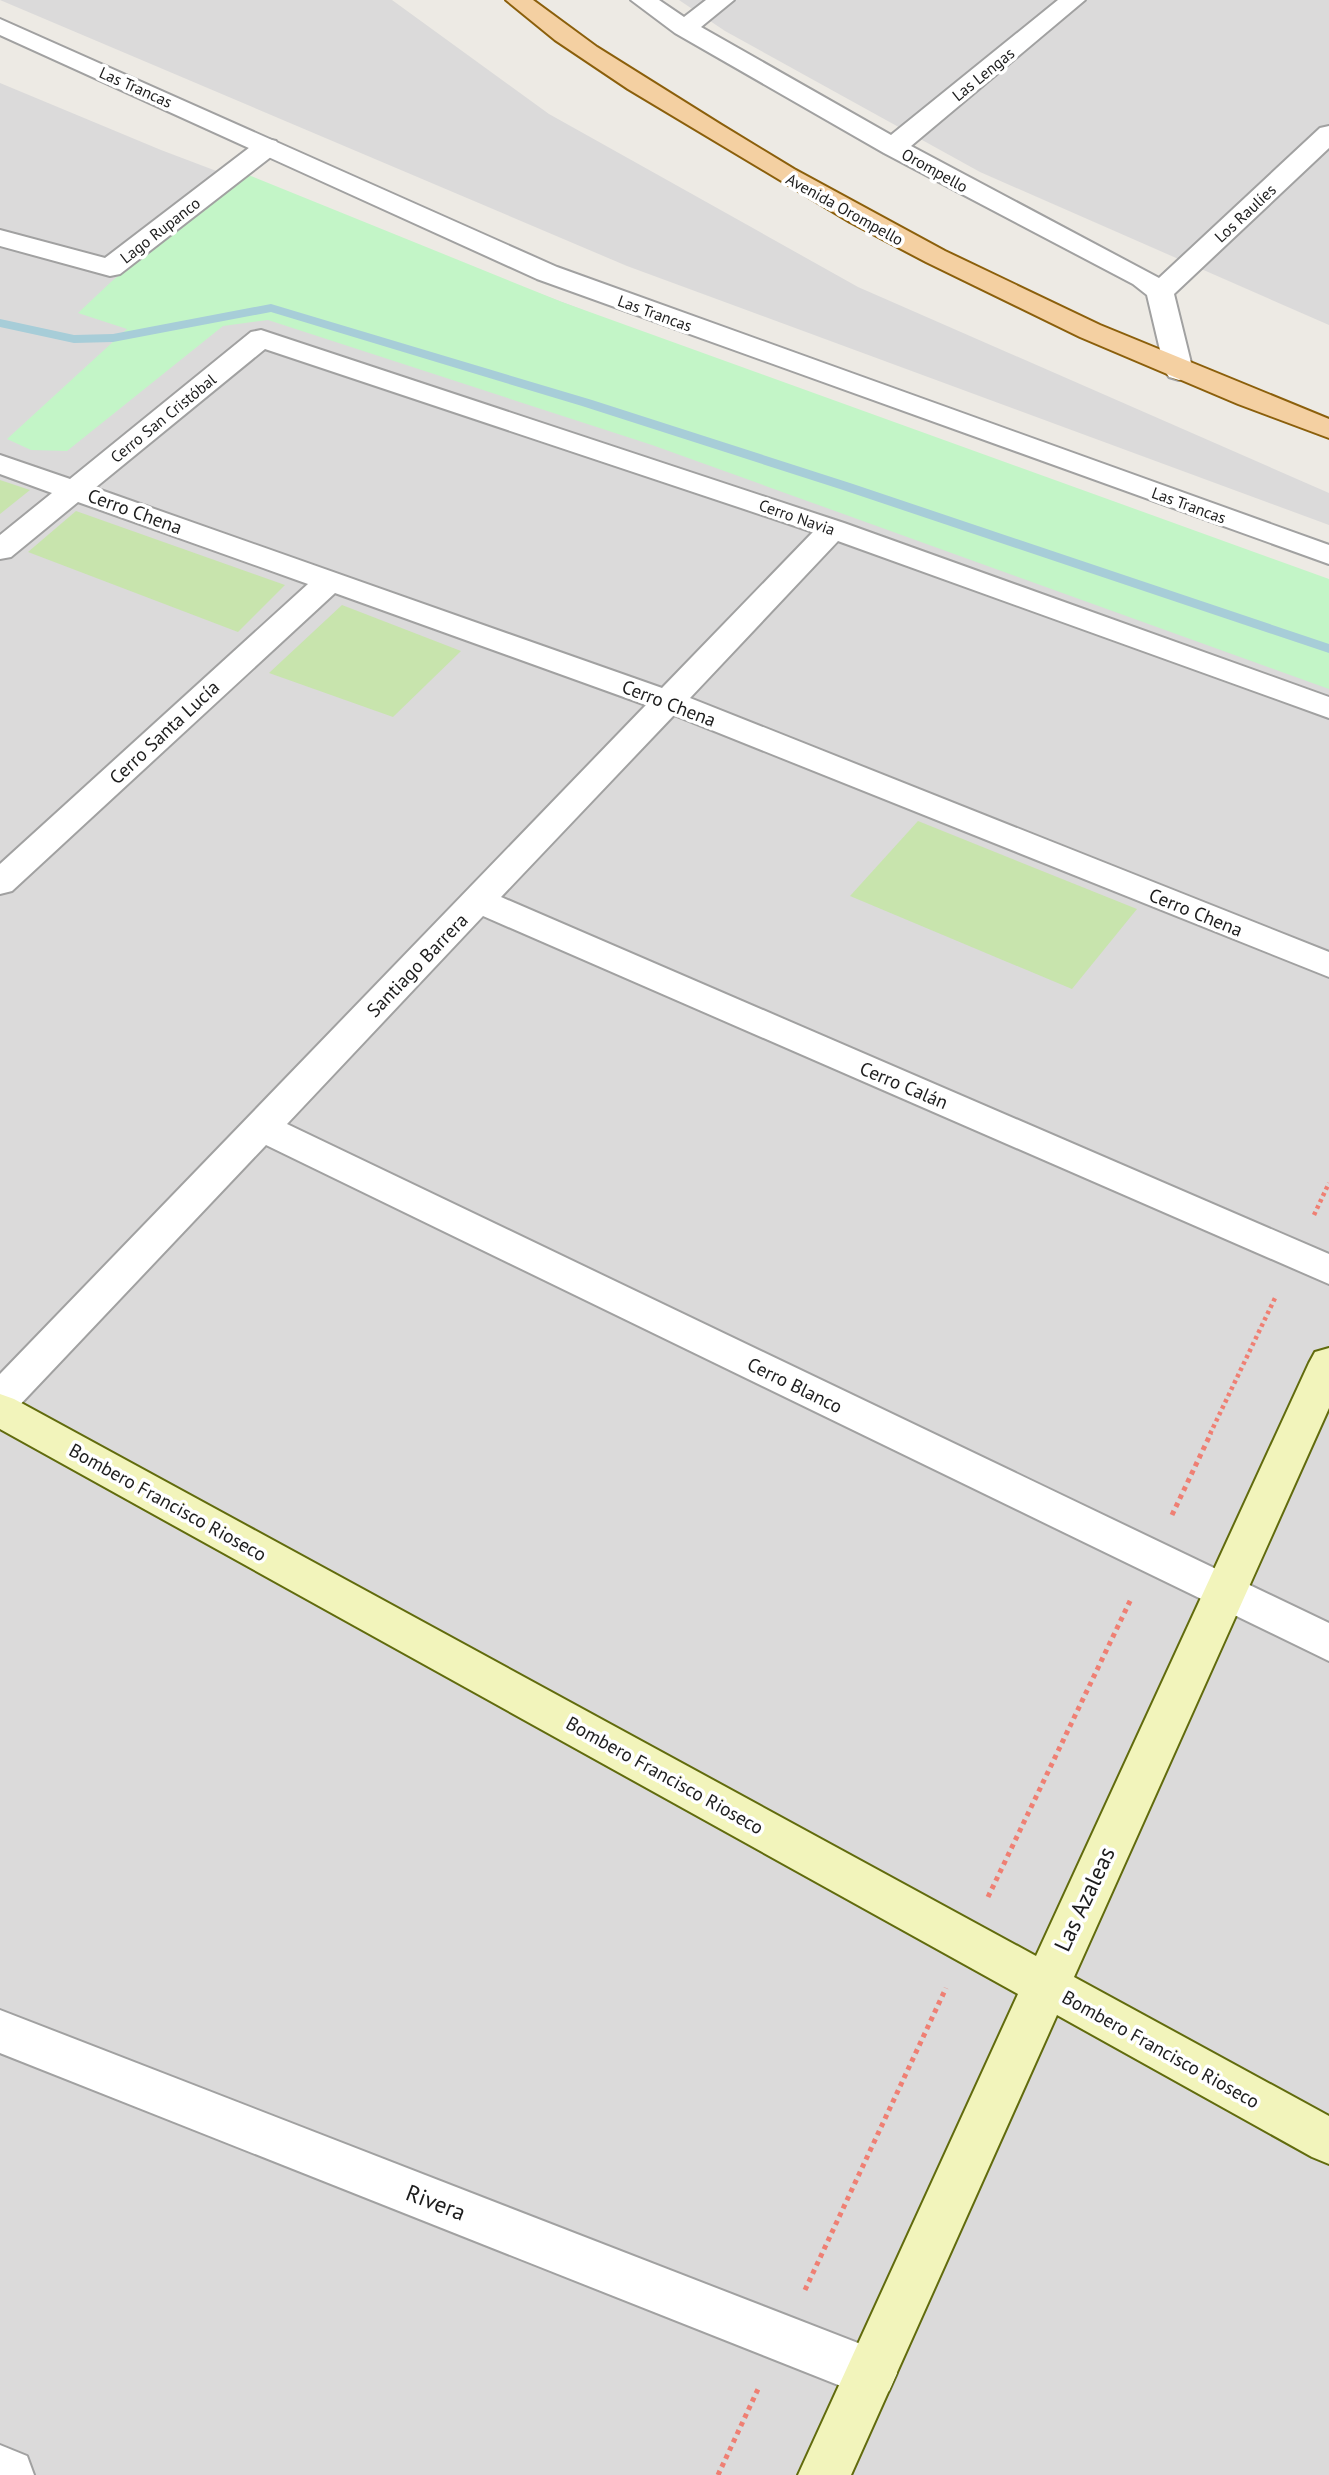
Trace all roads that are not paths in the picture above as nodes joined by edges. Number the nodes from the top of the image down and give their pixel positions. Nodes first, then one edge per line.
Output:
1 (518, 0) edge
2 (643, 0) edge
3 (722, 0) edge
4 (1073, 0) edge
5 (0, 26) edge
6 (684, 28) junction
7 (1329, 134) edge
8 (267, 147) junction
9 (893, 147) junction
10 (0, 238) edge
11 (1160, 292) junction
12 (261, 338) joint
13 (1188, 375) junction
14 (1329, 429) edge
15 (1329, 443) edge
16 (0, 464) edge
17 (76, 489) junction
18 (833, 529) junction
19 (0, 550) edge
20 (1329, 555) edge
21 (329, 582) junction
22 (670, 702) junction
23 (1329, 708) edge
24 (0, 883) edge
25 (478, 900) junction
26 (1329, 965) edge
27 (261, 1127) junction
28 (1329, 1270) edge
29 (1329, 1363) edge
30 (0, 1400) edge
31 (0, 1409) edge
32 (1225, 1593) junction
33 (1329, 1643) edge
34 (1045, 1985) junction
35 (0, 2031) edge
36 (1329, 2141) edge
37 (871, 2373) junction
38 (0, 2471) edge
39 (8, 2475) edge
40 (824, 2475) edge

1 - 13 main road, Avenida Orompello
2 - 6 street, Orompello
3 - 6 street
4 - 9 street, Las Lengas
5 - 8 street, Las Trancas
6 - 9 street, Orompello
7 - 11 street, Los Raulíes
8 - 10 street, Lago Rupanco
8 - 20 street, Las Trancas
9 - 11 street, Orompello
11 - 13 street
12 - 17 street, Cerro San Cristóbal
12 - 18 street, Cerro Navia
13 - 14 main road, Avenida Orompello
13 - 15 main road, Avenida Orompello
16 - 17 street, Cerro Chena
17 - 19 street, Cerro San Cristóbal
17 - 21 street, Cerro Chena
18 - 22 street, Santiago Barrera
18 - 23 street, Cerro Navia
21 - 22 street, Cerro Chena
21 - 24 street, Cerro Santa Lucía
22 - 25 street, Santiago Barrera
22 - 26 street, Cerro Chena
25 - 27 street, Santiago Barrera
25 - 28 street, Cerro Calán
27 - 30 street, Santiago Barrera
27 - 32 street, Cerro Blanco
29 - 32 main road, Las Azaleas
31 - 34 main road, Bombero Francisco Rioseco
32 - 33 street, Cerro Blanco
32 - 34 main road, Las Azaleas
34 - 36 main road, Bombero Francisco Rioseco
34 - 37 main road, Las Azaleas
35 - 37 street, Rivera
37 - 40 main road, Las Azaleas
38 - 39 street

